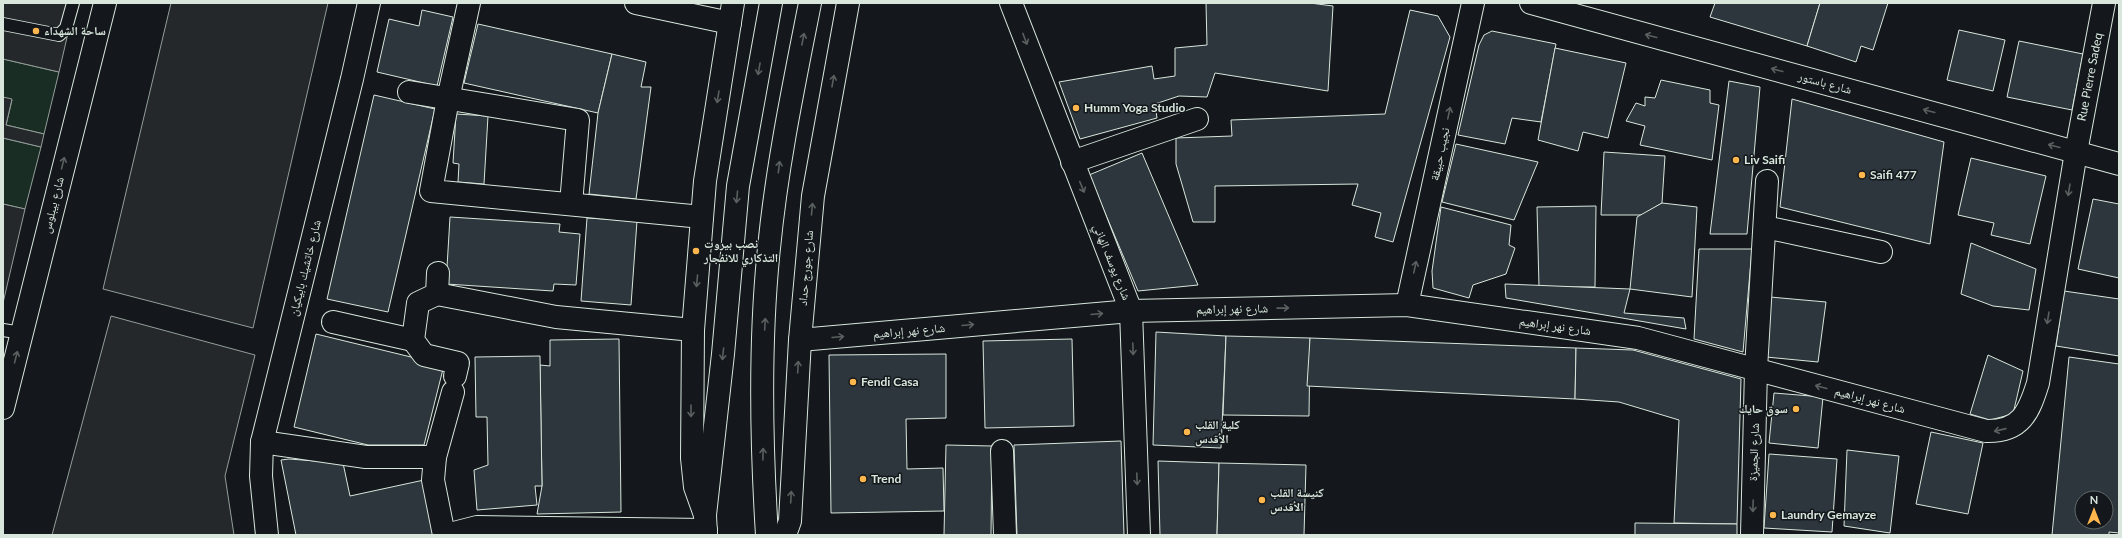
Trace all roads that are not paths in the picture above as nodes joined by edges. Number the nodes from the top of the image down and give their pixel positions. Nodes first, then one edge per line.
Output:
1 (72, 3) edge
2 (105, 3) edge
3 (369, 3) edge
4 (469, 3) edge
5 (636, 3) edge
6 (771, 3) edge
7 (810, 3) edge
8 (848, 3) edge
9 (1011, 3) edge
10 (1473, 3) edge
11 (1531, 3) edge
12 (2104, 3) edge
13 (732, 13) edge
14 (3, 24) edge
15 (409, 92) dead end
16 (448, 99) junction
17 (1197, 119) dead end
18 (2076, 152) junction
19 (1072, 162) junction
20 (2119, 164) edge
21 (1767, 181) dead end
22 (571, 204) junction
23 (702, 217) junction
24 (1765, 227) junction
25 (1881, 252) dead end
26 (1407, 305) junction
27 (1131, 311) junction
28 (333, 322) dead end
29 (693, 330) junction
30 (12, 332) edge
31 (413, 340) junction
32 (800, 340) junction
33 (1756, 369) junction
34 (4, 396) edge
35 (262, 442) junction
36 (1002, 451) dead end
37 (435, 457) junction
38 (705, 527) edge
39 (267, 535) edge
40 (445, 535) edge
41 (767, 535) edge
42 (785, 535) edge
43 (1005, 535) edge
44 (1139, 535) edge
45 (1752, 535) edge

1 - 14 lane
30 -> 2 street, شارع بيبلوس
3 - 35 street, شارع خاتشيك بابيكيان
4 - 16 street
5 - 13 street
6 -> 38 street
41 -> 7 street
32 -> 8 street, شارع جورج حداد
9 -> 19 street, شارع يوسف الهاني
26 -> 10 street, نجيب حبيقة
18 -> 11 street, شارع باستور
12 - 18 street, Rue Pierre Sadeq
13 -> 23 street
15 - 16 street
16 - 22 street
16 - 22 street
17 - 19 street
18 - 20 street, شارع باستور
18 -> 33 street, شارع نهر إبراهيم
19 -> 27 street, شارع يوسف الهاني
21 - 24 street, شارع الجميزة
22 - 23 street
23 -> 29 street
24 - 25 street
24 - 33 street, شارع الجميزة
27 -> 26 street, شارع نهر إبراهيم
26 - 33 street, شارع نهر إبراهيم
32 -> 27 street, شارع نهر إبراهيم
27 -> 44 street, شارع يوسف الهاني
28 - 31 street
29 - 31 street
29 -> 38 street
34 -> 30 street, شارع بيبلوس
31 - 37 street
42 -> 32 street, شارع جورج حداد
33 -> 45 street, شارع الجميزة
35 - 37 street
35 - 39 street, شارع خاتشيك بابيكيان
36 - 43 street
37 - 40 street
38 - 40 street

